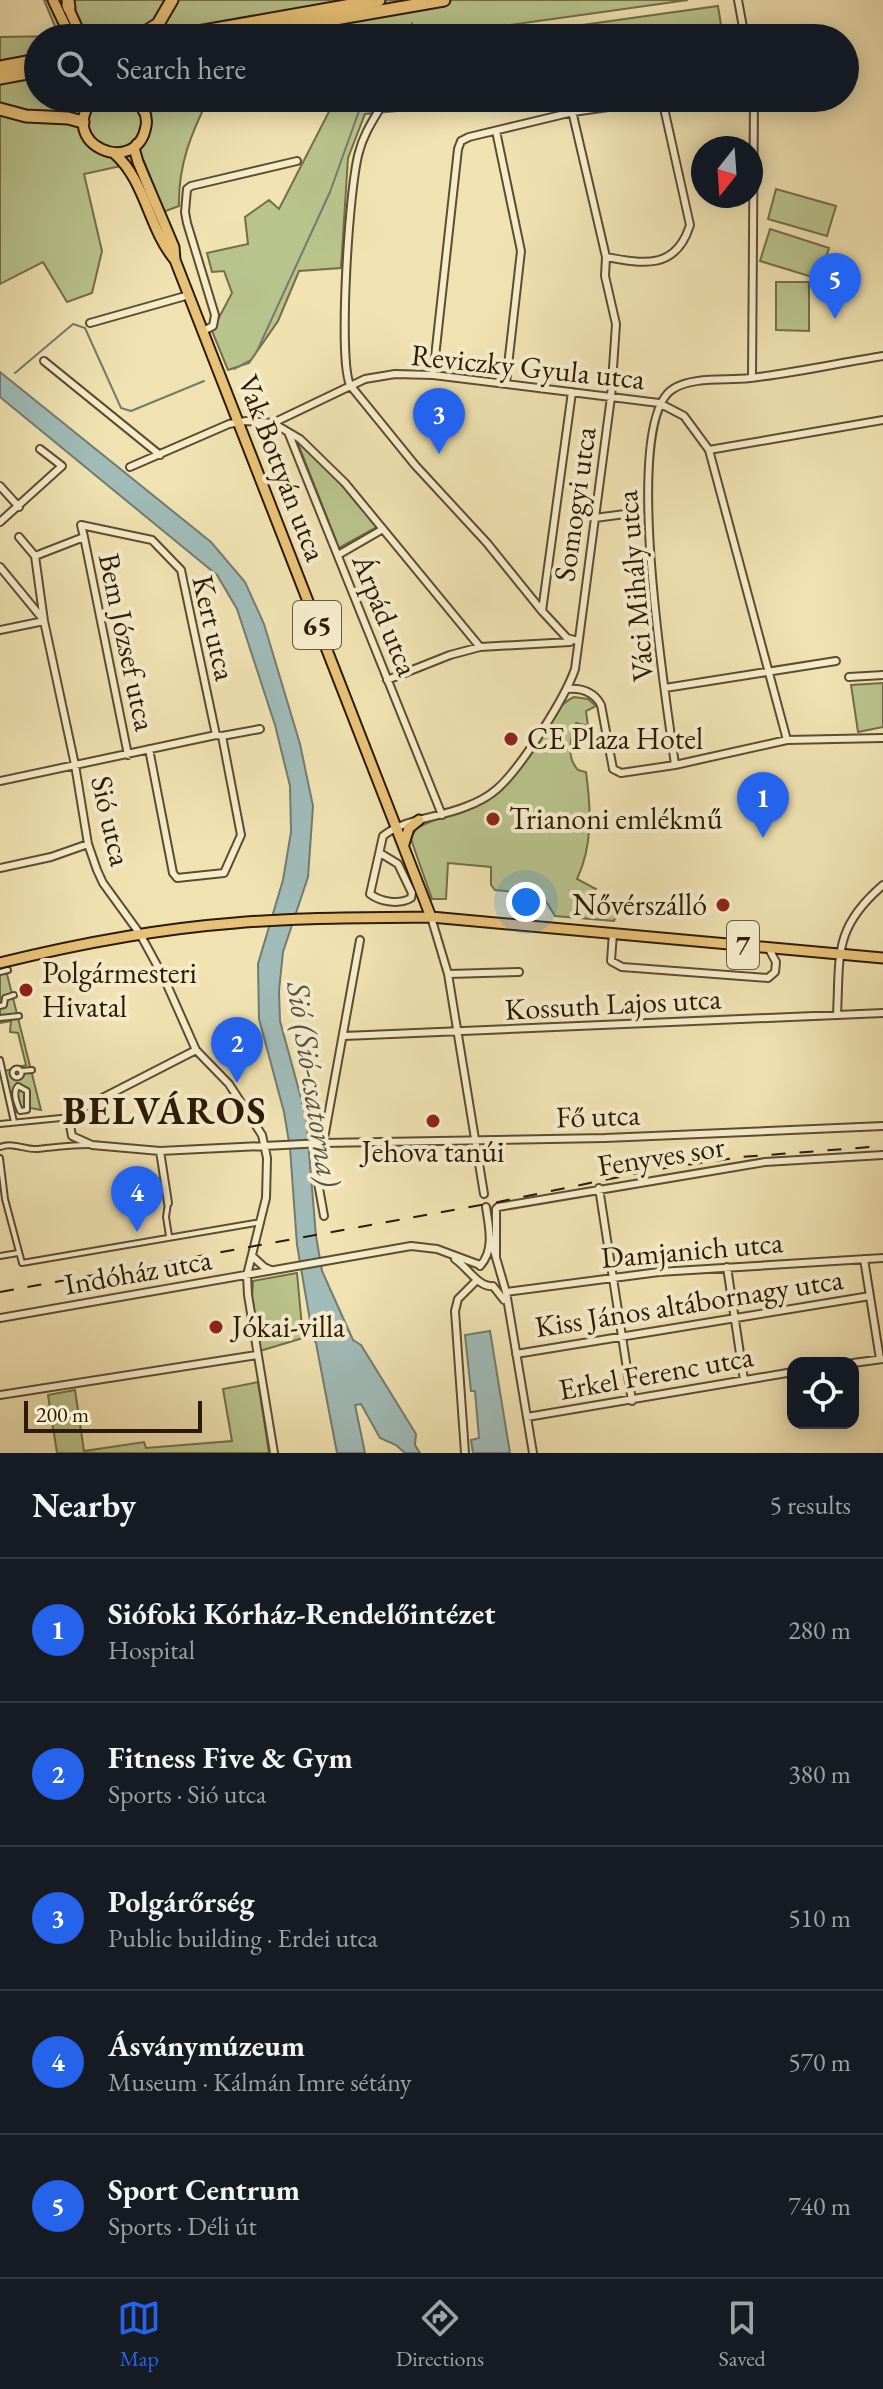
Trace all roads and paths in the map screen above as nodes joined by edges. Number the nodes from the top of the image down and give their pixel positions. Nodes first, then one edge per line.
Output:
1 (53, 0) edge
2 (172, 0) edge
3 (379, 0) edge
4 (444, 0) edge
5 (738, 0) edge
6 (67, 3) edge
7 (343, 18) junction
8 (64, 24) edge
9 (76, 24) edge
10 (158, 24) edge
11 (243, 24) edge
12 (308, 24) edge
13 (325, 24) edge
14 (742, 24) edge
15 (24, 65) edge
16 (24, 71) edge
17 (4, 72) edge
18 (0, 109) edge
19 (87, 112) edge
20 (144, 112) edge
21 (378, 112) edge
22 (573, 112) joint
23 (665, 112) edge
24 (754, 112) edge
25 (83, 122) junction
26 (496, 131) junction
27 (138, 143) junction
28 (114, 153) junction
29 (297, 161) dead end
30 (606, 257) junction
31 (175, 260) junction
32 (189, 295) junction
33 (90, 323) dead end
34 (203, 331) junction
35 (883, 356) edge
36 (44, 361) dead end
37 (433, 375) junction
38 (752, 378) junction
39 (506, 383) junction
40 (350, 385) junction
41 (572, 392) junction
42 (611, 397) junction
43 (659, 403) junction
44 (883, 420) edge
45 (238, 422) junction
46 (273, 423) junction
47 (288, 431) junction
48 (40, 449) dead end
49 (709, 450) junction
50 (160, 455) junction
51 (130, 467) dead end
52 (0, 486) edge
53 (19, 507) junction
54 (625, 514) dead end
55 (595, 518) junction
56 (0, 522) edge
57 (383, 529) junction
58 (19, 537) dead end
59 (84, 537) junction
60 (338, 555) junction
61 (35, 556) junction
62 (0, 567) edge
63 (33, 607) junction
64 (43, 611) junction
65 (542, 611) junction
66 (44, 621) junction
67 (0, 630) edge
68 (578, 641) junction
69 (480, 647) junction
70 (836, 661) dead end
71 (769, 672) junction
72 (883, 675) edge
73 (849, 677) dead end
74 (387, 680) junction
75 (665, 688) junction
76 (568, 689) junction
77 (260, 729) dead end
78 (219, 736) junction
79 (883, 738) edge
80 (787, 740) junction
81 (149, 749) junction
82 (128, 755) junction
83 (75, 765) junction
84 (675, 765) junction
85 (0, 781) edge
86 (442, 815) junction
87 (419, 820) junction
88 (396, 827) junction
89 (88, 844) junction
90 (404, 848) junction
91 (380, 853) junction
92 (0, 868) edge
93 (883, 885) edge
94 (422, 893) junction
95 (406, 917) junction
96 (431, 917) junction
97 (613, 933) junction
98 (140, 934) junction
99 (360, 940) dead end
100 (768, 947) junction
101 (840, 954) junction
102 (883, 958) edge
103 (4, 966) edge
104 (0, 972) edge
105 (519, 972) dead end
106 (448, 974) junction
107 (1, 992) edge
108 (14, 995) dead end
109 (5, 998) junction
110 (0, 1006) edge
111 (883, 1013) edge
112 (837, 1015) junction
113 (19, 1016) dead end
114 (0, 1018) edge
115 (459, 1033) junction
116 (344, 1036) junction
117 (196, 1050) junction
118 (0, 1060) edge
119 (32, 1070) dead end
120 (4, 1078) junction
121 (14, 1090) junction
122 (7, 1092) junction
123 (18, 1101) junction
124 (28, 1101) junction
125 (73, 1115) junction
126 (14, 1122) junction
127 (0, 1124) edge
128 (883, 1126) edge
129 (477, 1141) junction
130 (319, 1143) junction
131 (92, 1145) junction
132 (0, 1147) edge
133 (266, 1147) junction
134 (160, 1151) junction
135 (883, 1155) edge
136 (0, 1158) edge
137 (599, 1188) junction
138 (484, 1194) dead end
139 (168, 1203) joint
140 (486, 1207) dead end
141 (324, 1216) dead end
142 (261, 1222) junction
143 (169, 1236) junction
144 (490, 1237) junction
145 (445, 1252) junction
146 (18, 1253) junction
147 (0, 1256) edge
148 (252, 1256) junction
149 (496, 1258) junction
150 (883, 1258) edge
151 (864, 1259) junction
152 (482, 1264) junction
153 (727, 1267) junction
154 (271, 1270) junction
155 (500, 1273) junction
156 (247, 1275) junction
157 (612, 1278) junction
158 (478, 1281) junction
159 (493, 1286) junction
160 (506, 1292) junction
161 (870, 1296) junction
162 (507, 1308) junction
163 (0, 1318) edge
164 (735, 1319) junction
165 (623, 1338) junction
166 (516, 1354) junction
167 (257, 1355) junction
168 (882, 1359) edge
169 (859, 1362) edge
170 (787, 1373) edge
171 (744, 1380) junction
172 (0, 1395) edge
173 (632, 1401) junction
174 (527, 1417) junction
175 (274, 1453) edge
176 (465, 1453) edge
177 (533, 1453) edge

1 - 8 main road
2 - 10 highway
3 - 11 highway
4 - 7 highway
5 - 14 street
6 - 9 main road
7 - 12 highway
7 - 13 highway
15 - 17 highway
16 - 17 highway
18 - 25 highway
19 - 25 main road
20 - 27 main road, 65
21 - 40 street
22 - 26 street
22 - 30 street, Somogyi utca
23 - 30 street
24 - 38 street
25 - 28 main road, 65
26 - 37 street
26 - 39 street
27 - 28 main road
27 - 31 main road, Vak Bottyán utca / 65
28 - 31 main road, Vak Bottyán utca / 65
29 - 34 street
30 - 42 street, Somogyi utca
31 - 32 main road, Vak Bottyán utca / 65
32 - 33 street
32 - 34 main road, Vak Bottyán utca / 65
34 - 45 main road, Vak Bottyán utca / 65
35 - 38 street
36 - 50 street
37 - 39 street, Reviczky Gyula utca
37 - 40 street, Reviczky Gyula utca
38 - 43 street
39 - 41 street, Reviczky Gyula utca
40 - 46 street, Reviczky Gyula utca
40 - 65 street
41 - 42 street, Reviczky Gyula utca
41 - 65 street
42 - 43 street, Reviczky Gyula utca
42 - 55 street, Somogyi utca
43 - 49 street, Reviczky Gyula utca
43 - 75 street, Váci Mihály utca
44 - 49 street
45 - 46 street
45 - 50 street
45 - 88 main road, Vak Bottyán utca / 65
46 - 47 street
47 - 57 street
47 - 60 street, Árpád utca
48 - 53 street
49 - 71 street, Reviczky Gyula utca
50 - 51 street
52 - 53 street
53 - 56 street
54 - 55 street
55 - 68 street, Somogyi utca
57 - 60 street
57 - 69 street
58 - 61 street
59 - 61 street
59 - 78 street, Kert utca
59 - 82 street, Bem József utca
60 - 74 street, Árpád utca
61 - 64 street, Sió utca
62 - 63 street
63 - 64 street
63 - 66 street
64 - 66 street, Sió utca
65 - 68 street
66 - 67 street
66 - 83 street, Sió utca
68 - 69 street
68 - 76 street, Somogyi utca
69 - 74 street
70 - 71 street
71 - 75 street
71 - 80 street, Reviczky Gyula utca
72 - 73 street
74 - 86 street, Árpád utca
75 - 84 street, Váci Mihály utca
76 - 84 street
76 - 86 street, Somogyi utca
77 - 78 street
78 - 81 street
78 - 81 street, Kert utca
79 - 80 street
80 - 84 street
81 - 82 street
82 - 83 street
83 - 85 street
83 - 89 street, Sió utca
86 - 87 street, Somogyi utca
87 - 88 street, Somogyi utca
87 - 90 main road
88 - 90 main road, Vak Bottyán utca / 65
88 - 91 street
89 - 92 street
89 - 98 street, Sió utca
90 - 94 main road, Vak Bottyán utca / 65
91 - 91 street
93 - 101 street
94 - 95 main road
94 - 96 main road, Vak Bottyán utca / 65
95 - 96 main road, 7
95 - 98 main road, 7
96 - 97 main road, 7
96 - 106 street
97 - 100 main road, 7
97 - 100 street
98 - 103 main road, 7
98 - 117 street, Sió utca
99 - 116 street
100 - 101 main road, 7
101 - 102 main road, 7
101 - 112 street
103 - 104 street
105 - 106 street
106 - 115 street
107 - 109 street
108 - 109 street
109 - 110 street
111 - 112 street, Kossuth Lajos utca
112 - 115 street, Kossuth Lajos utca
113 - 114 street
115 - 116 street, Kossuth Lajos utca
115 - 129 street
116 - 130 street
117 - 125 street
117 - 133 street, Sió utca
118 - 120 street
119 - 120 street
120 - 122 street
121 - 122 street
121 - 123 street
121 - 124 street
122 - 126 street
123 - 124 street
123 - 124 street
125 - 126 street
125 - 131 street
126 - 127 street
128 - 129 street, Fő utca
129 - 130 street, Fő utca
129 - 138 street
130 - 133 street, Fő utca
130 - 141 street
131 - 132 street
131 - 134 street
133 - 134 street
133 - 142 street
134 - 139 street
135 - 137 street, Fenyves sor
136 - 146 street
137 - 149 street, Fenyves sor
137 - 157 street
139 - 143 street
140 - 144 street
142 - 143 street
142 - 148 street
143 - 146 street
144 - 149 street
144 - 152 street
145 - 152 street
145 - 154 street, Indóház utca
145 - 158 street
146 - 147 street
148 - 154 street
148 - 156 street
149 - 155 street
150 - 151 street, Damjanich utca
151 - 153 street, Damjanich utca
151 - 161 street
152 - 155 street
152 - 158 street
153 - 157 street, Damjanich utca
153 - 164 street
154 - 156 street, Indóház utca
155 - 159 street
155 - 160 street
156 - 163 street, Indóház utca
156 - 167 street
157 - 160 street, Damjanich utca
157 - 165 street
158 - 159 street
158 - 176 street
159 - 162 street
160 - 162 street
161 - 164 street, Kiss János altábornagy utca
161 - 168 street
162 - 166 street
164 - 165 street, Kiss János altábornagy utca
164 - 171 street
165 - 166 street, Kiss János altábornagy utca
165 - 173 street
166 - 174 street
167 - 172 street
167 - 175 street
168 - 169 street
170 - 171 street, Erkel Ferenc utca
171 - 173 street, Erkel Ferenc utca
173 - 174 street, Erkel Ferenc utca
174 - 177 street

